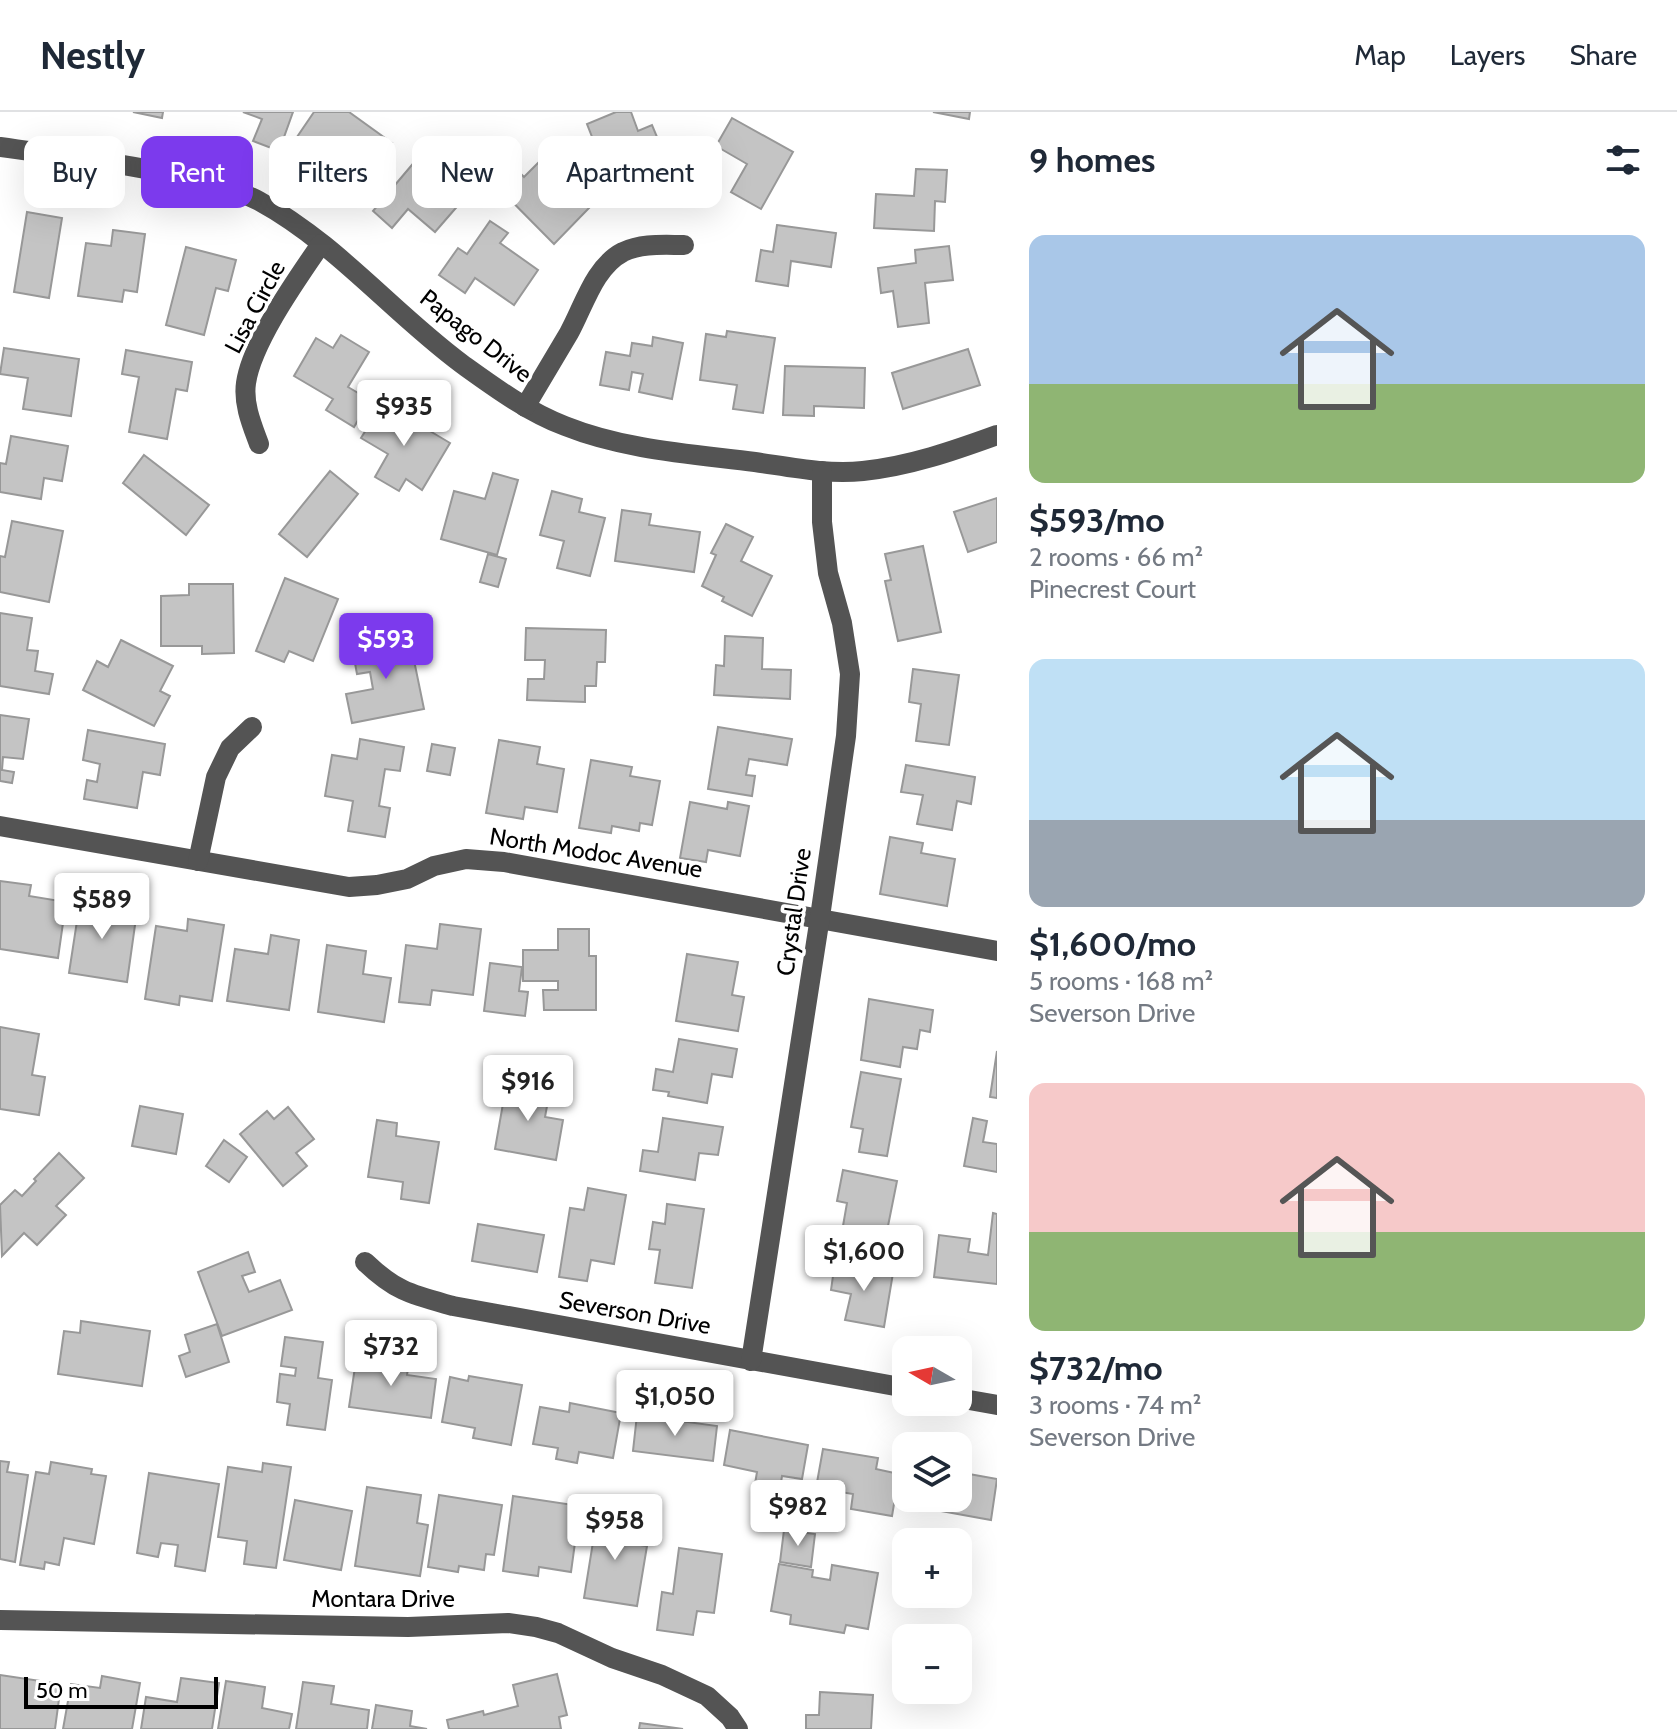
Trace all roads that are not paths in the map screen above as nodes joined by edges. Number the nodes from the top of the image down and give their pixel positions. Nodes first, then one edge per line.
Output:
1 (0, 147) edge
2 (321, 244) junction
3 (684, 245) dead end
4 (525, 407) junction
5 (997, 435) edge
6 (259, 444) dead end
7 (822, 471) junction
8 (252, 727) dead end
9 (0, 826) edge
10 (198, 861) junction
11 (820, 917) junction
12 (997, 951) edge
13 (365, 1262) dead end
14 (751, 1361) junction
15 (892, 1386) edge
16 (972, 1401) edge
17 (997, 1405) edge
18 (0, 1620) edge
19 (738, 1729) edge

1 - 2 street, Papago Drive
2 - 4 street, Papago Drive
2 - 6 street, Lisa Circle
3 - 4 street
4 - 7 street, Papago Drive
5 - 7 street, Papago Drive
7 - 11 street, Crystal Drive
8 - 10 street
9 - 10 street, North Modoc Avenue
10 - 11 street, North Modoc Avenue
11 - 12 street, North Modoc Avenue
11 - 14 street, Crystal Drive
13 - 14 street, Severson Drive
14 - 15 street, Severson Drive
16 - 17 street
18 - 19 street, Montara Drive

